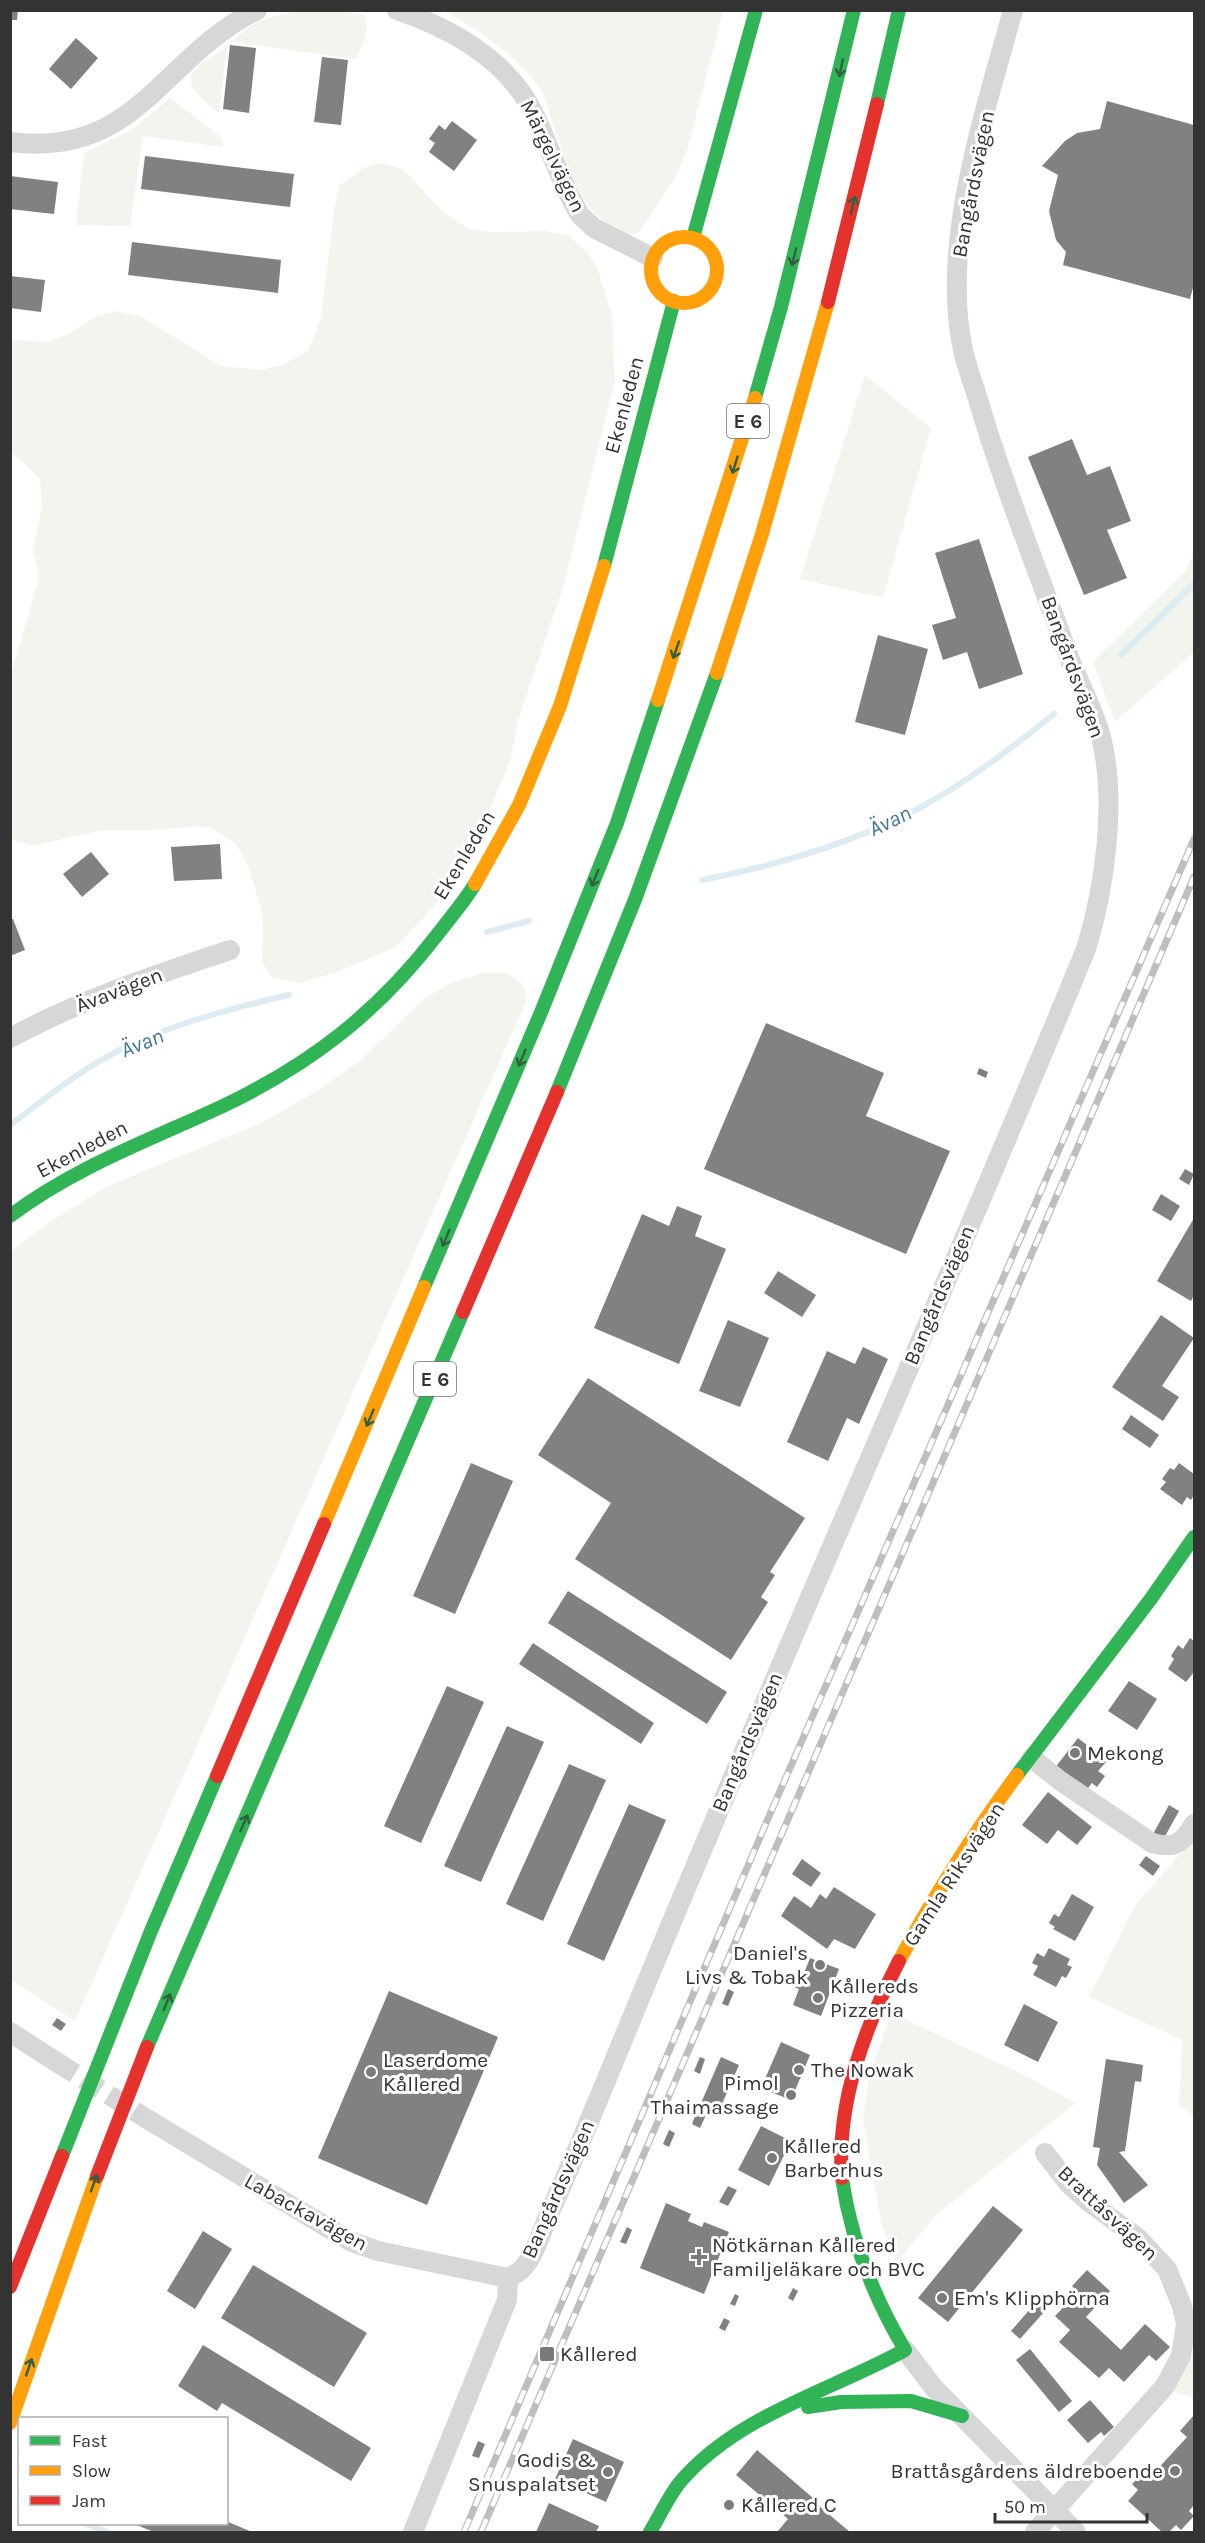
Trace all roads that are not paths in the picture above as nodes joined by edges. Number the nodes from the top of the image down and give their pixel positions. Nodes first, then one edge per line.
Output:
1 (257, 10) edge
2 (397, 10) edge
3 (756, 10) edge
4 (854, 10) edge
5 (899, 10) edge
6 (1013, 10) edge
7 (10, 142) edge
8 (693, 237) junction
9 (653, 258) junction
10 (674, 301) junction
11 (230, 950) dead end
12 (10, 1038) edge
13 (10, 1216) edge
14 (1194, 1537) edge
15 (1032, 1758) junction
16 (1194, 1824) edge
17 (10, 2032) edge
18 (58, 2063) tunnel mouth
19 (152, 2122) tunnel mouth
20 (1045, 2153) dead end
21 (508, 2278) junction
22 (10, 2287) edge
23 (905, 2350) junction
24 (789, 2407) junction
25 (962, 2416) junction
26 (10, 2423) edge
27 (1053, 2511) junction
28 (414, 2532) edge
29 (650, 2532) edge
30 (1035, 2532) edge
31 (1076, 2532) edge

1 - 7 street
2 - 9 street, Märgelvägen
3 - 8 main road
4 -> 22 main road, E 6
26 -> 5 main road, E 6
6 - 21 street, Bangårdsvägen
8 - 9 main road
8 - 10 main road
9 - 10 main road
10 - 13 main road, Ekenleden
11 - 12 street, Ävavägen
14 - 15 main road, Gamla Riksvägen
15 - 16 street
15 - 23 main road, Gamla Riksvägen
17 - 18 street
19 - 21 street, Labackavägen
20 - 27 street, Brattåsvägen
21 - 28 street, Bangårdsvägen
23 - 24 main road
23 - 25 street
24 - 25 main road
24 - 29 main road
25 - 27 street
27 - 30 street, Brattåsvägen
27 - 31 street

